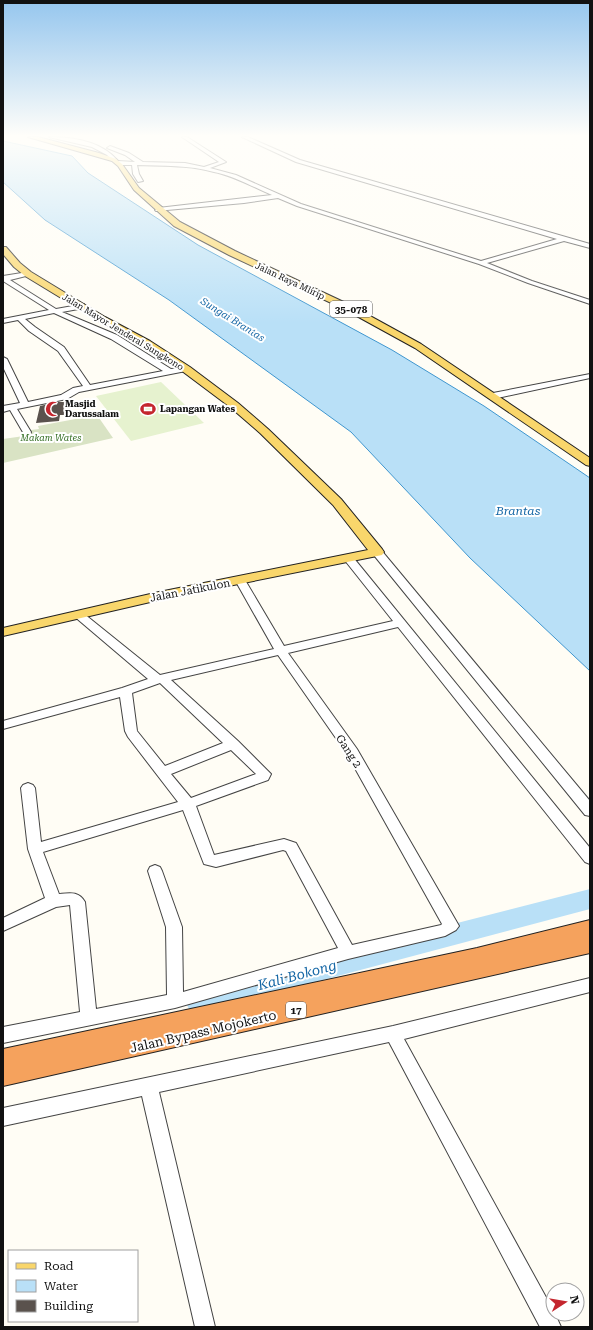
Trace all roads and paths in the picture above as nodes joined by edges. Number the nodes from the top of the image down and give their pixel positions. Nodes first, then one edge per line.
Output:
1 (147, 199) edge
2 (260, 199) edge
3 (285, 199) edge
4 (426, 199) edge
5 (158, 210) junction
6 (564, 239) junction
7 (590, 240) edge
8 (574, 242) junction
9 (590, 246) edge
10 (3, 249) edge
11 (480, 263) junction
12 (28, 274) junction
13 (4, 278) edge
14 (584, 294) dead end
15 (573, 297) junction
16 (590, 302) edge
17 (81, 306) junction
18 (57, 312) junction
19 (20, 318) junction
20 (3, 321) edge
21 (127, 332) junction
22 (114, 337) junction
23 (3, 359) edge
24 (186, 369) junction
25 (170, 372) junction
26 (590, 376) edge
27 (88, 388) junction
28 (493, 396) junction
29 (25, 404) junction
30 (7, 408) edge
31 (27, 432) dead end
32 (590, 463) edge
33 (377, 552) junction
34 (348, 558) junction
35 (240, 580) junction
36 (79, 615) junction
37 (401, 623) junction
38 (3, 632) edge
39 (281, 651) junction
40 (161, 679) junction
41 (126, 691) junction
42 (3, 725) edge
43 (233, 744) junction
44 (163, 772) junction
45 (28, 788) dead end
46 (188, 804) junction
47 (590, 811) edge
48 (35, 850) junction
49 (590, 858) edge
50 (155, 871) dead end
51 (54, 901) junction
52 (3, 925) edge
53 (590, 930) edge
54 (590, 944) edge
55 (348, 952) junction
56 (590, 985) edge
57 (175, 1001) junction
58 (89, 1018) junction
59 (393, 1034) junction
60 (3, 1035) edge
61 (3, 1060) edge
62 (3, 1075) edge
63 (149, 1086) junction
64 (3, 1117) edge
65 (205, 1327) edge
66 (551, 1327) edge

1 - 5 main road, Jalan Raya Mlirip / 35-078
2 - 5 street
3 - 11 street
4 - 6 street
5 - 28 main road, Jalan Raya Mlirip / 35-078
6 - 8 street
6 - 11 street
7 - 8 street
8 - 9 street
10 - 12 main road, Jalan Mayor Jenderal Sungkono
11 - 15 street
12 - 13 street
12 - 17 main road, Jalan Mayor Jenderal Sungkono
13 - 18 street
14 - 15 street
15 - 16 street
17 - 18 street
17 - 21 main road, Jalan Mayor Jenderal Sungkono
18 - 19 street
18 - 22 street
19 - 20 street
19 - 27 street
21 - 22 street
21 - 24 main road, Jalan Mayor Jenderal Sungkono
22 - 25 street
23 - 29 street
24 - 25 street
24 - 33 main road, Jalan Mayor Jenderal Sungkono
25 - 27 street
26 - 28 street
27 - 29 street
28 - 32 main road, Jalan Raya Mlirip / 35-078
29 - 30 street
30 - 31 street
33 - 34 main road, Jalan Jatikulon
33 - 47 street
34 - 35 main road, Jalan Jatikulon
34 - 37 street
35 - 36 main road, Jalan Jatikulon
35 - 39 street, Gang 2
36 - 38 main road, Jalan Jatikulon
36 - 40 street
37 - 39 street
37 - 49 street
39 - 40 street
39 - 55 street, Gang 2
40 - 41 street
40 - 43 street
41 - 42 street
41 - 44 street
43 - 44 street
43 - 46 street
44 - 46 street
45 - 48 street
46 - 48 street
46 - 55 street
48 - 51 street
50 - 57 street
51 - 52 street
51 - 58 street
53 - 61 highway, Jalan Bypass Mojokerto / 17
54 - 62 highway, Jalan Bypass Mojokerto / 17
55 - 57 street
56 - 59 street
57 - 58 street
58 - 60 street
59 - 63 street
59 - 66 street
63 - 64 street
63 - 65 street

